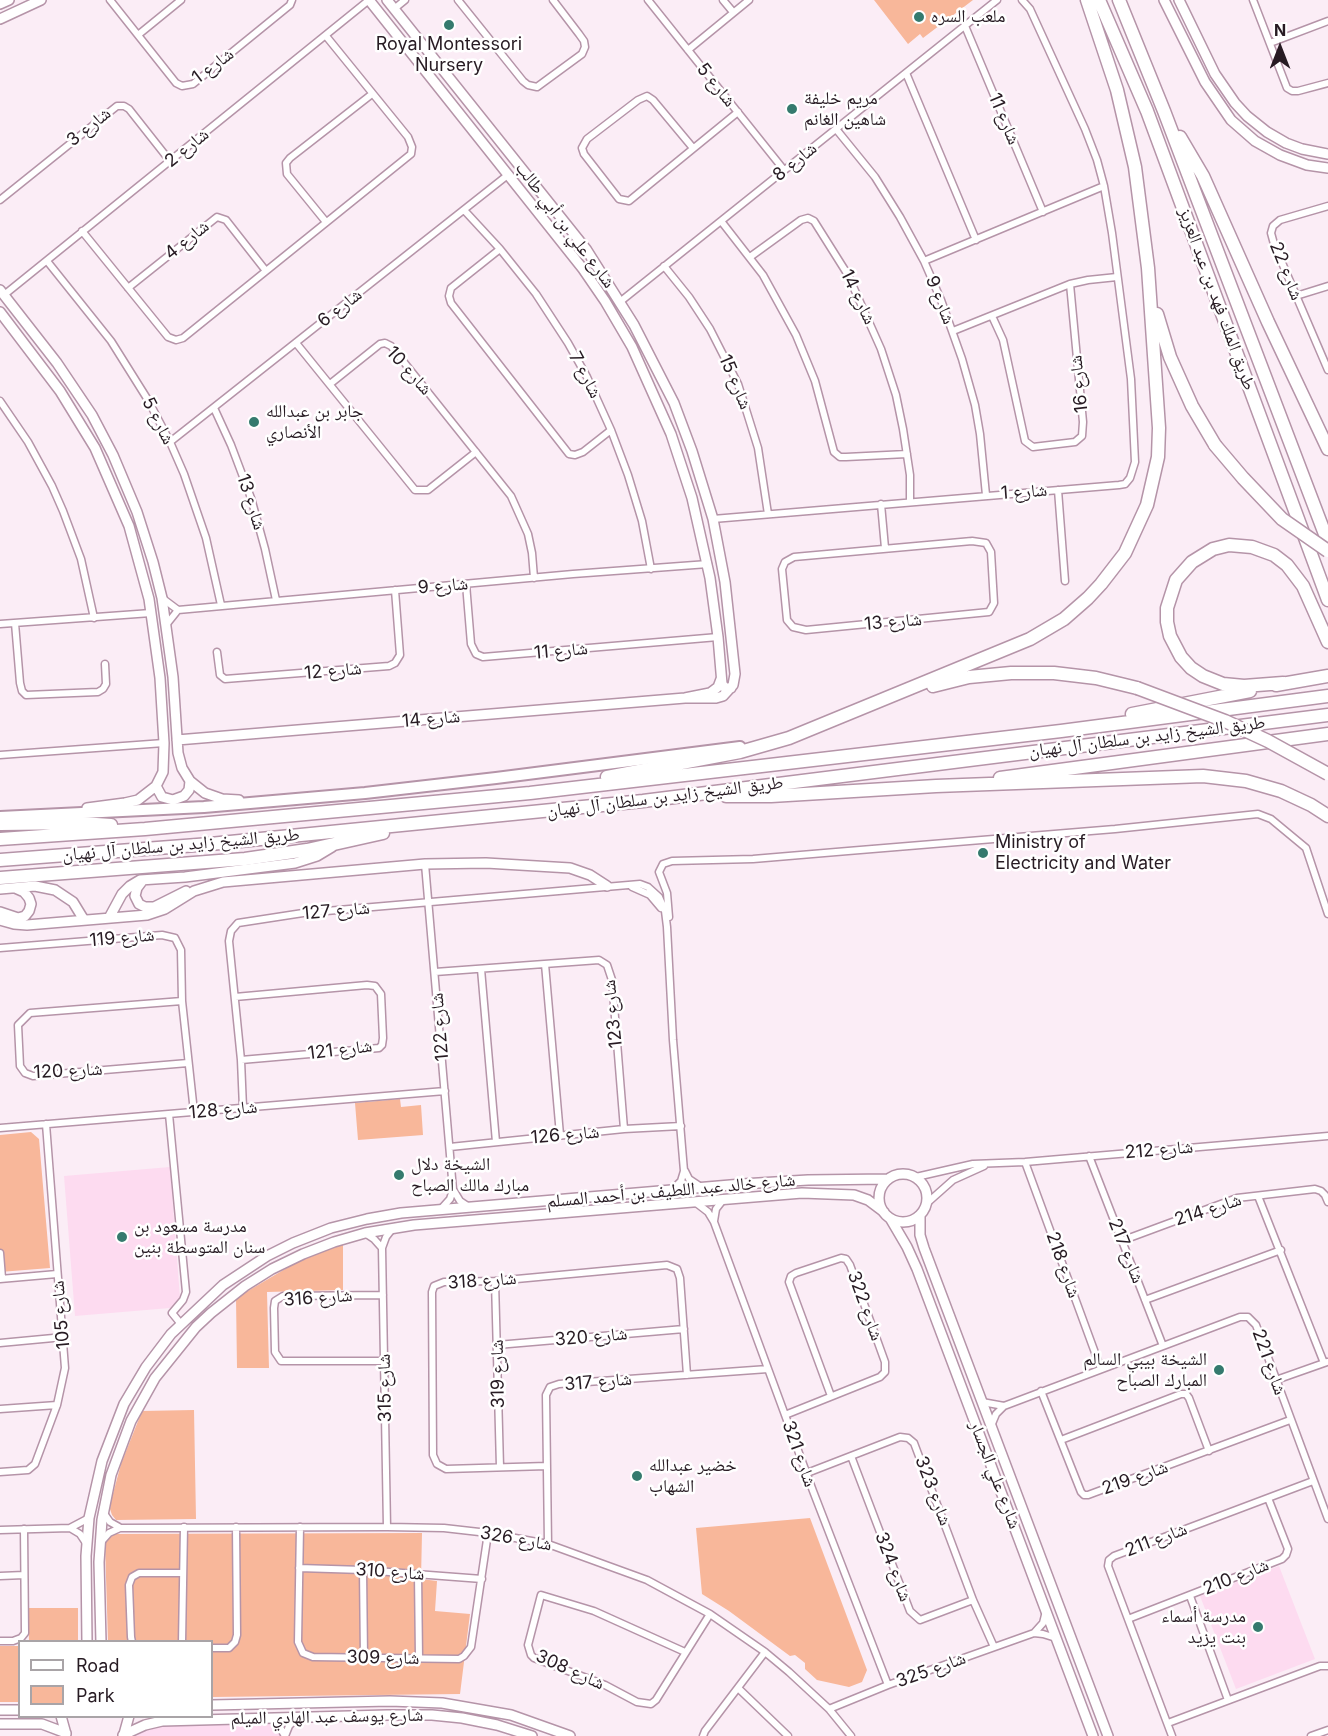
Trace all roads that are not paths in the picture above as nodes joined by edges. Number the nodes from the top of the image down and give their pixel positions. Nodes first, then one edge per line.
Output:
1 (9, 0) edge
2 (41, 0) edge
3 (110, 0) edge
4 (181, 0) edge
5 (292, 0) edge
6 (369, 0) edge
7 (387, 0) edge
8 (405, 0) edge
9 (458, 0) edge
10 (553, 0) edge
11 (648, 0) edge
12 (723, 0) edge
13 (749, 0) edge
14 (997, 0) edge
15 (1022, 0) edge
16 (1087, 0) edge
17 (1099, 0) edge
18 (1119, 0) edge
19 (1164, 0) edge
20 (1170, 0) edge
21 (1179, 0) edge
22 (1253, 0) edge
23 (0, 4) edge
24 (394, 9) junction
25 (733, 12) junction
26 (0, 19) edge
27 (1328, 21) edge
28 (965, 26) junction
29 (138, 35) junction
30 (326, 36) junction
31 (1270, 43) junction
32 (688, 50) junction
33 (1203, 50) junction
34 (446, 73) junction
35 (906, 73) junction
36 (433, 79) junction
37 (1328, 83) edge
38 (456, 86) junction
39 (372, 94) junction
40 (445, 94) junction
41 (1164, 111) junction
42 (738, 112) junction
43 (836, 129) junction
44 (693, 148) junction
45 (1328, 154) edge
46 (171, 161) junction
47 (1328, 168) edge
48 (784, 170) junction
49 (509, 174) junction
50 (1104, 186) junction
51 (0, 200) edge
52 (1328, 206) edge
53 (464, 210) junction
54 (1043, 212) junction
55 (721, 220) junction
56 (326, 222) junction
57 (82, 231) junction
58 (976, 240) junction
59 (500, 249) junction
60 (750, 256) junction
61 (47, 261) junction
62 (924, 261) junction
63 (664, 266) junction
64 (1148, 268) junction
65 (266, 271) junction
66 (1117, 277) junction
67 (1070, 284) junction
68 (1328, 286) edge
69 (128, 288) junction
70 (2, 293) edge
71 (1296, 296) junction
72 (621, 301) junction
73 (0, 312) edge
74 (992, 316) junction
75 (953, 331) junction
76 (296, 343) junction
77 (1328, 370) edge
78 (660, 372) junction
79 (647, 376) junction
80 (330, 384) junction
81 (0, 401) edge
82 (214, 408) junction
83 (681, 419) junction
84 (667, 424) junction
85 (611, 430) junction
86 (105, 439) junction
87 (170, 442) junction
88 (92, 444) junction
89 (1328, 449) edge
90 (476, 452) junction
91 (113, 454) junction
92 (907, 454) junction
93 (100, 460) junction
94 (1058, 490) junction
95 (986, 495) junction
96 (910, 502) junction
97 (881, 504) junction
98 (768, 514) junction
99 (713, 519) junction
100 (1328, 542) edge
101 (885, 548) junction
102 (1328, 551) edge
103 (708, 564) junction
104 (651, 569) junction
105 (534, 578) junction
106 (1065, 581) dead end
107 (466, 584) junction
108 (395, 590) junction
109 (162, 598) junction
110 (276, 600) junction
111 (1328, 600) edge
112 (221, 605) junction
113 (178, 610) junction
114 (151, 613) junction
115 (94, 618) junction
116 (15, 622) junction
117 (0, 624) edge
118 (166, 625) junction
119 (731, 626) junction
120 (718, 632) junction
121 (1328, 642) edge
122 (218, 652) dead end
123 (105, 664) dead end
124 (1326, 677) edge
125 (721, 679) junction
126 (1283, 683) junction
127 (731, 688) junction
128 (1328, 696) edge
129 (685, 698) junction
130 (888, 699) junction
131 (1328, 715) edge
132 (1061, 731) junction
133 (1328, 734) edge
134 (177, 740) junction
135 (164, 743) junction
136 (765, 746) junction
137 (0, 755) edge
138 (1328, 774) edge
139 (190, 782) junction
140 (156, 786) junction
141 (936, 786) junction
142 (530, 793) junction
143 (698, 794) junction
144 (262, 801) junction
145 (45, 814) junction
146 (1328, 816) edge
147 (0, 817) edge
148 (420, 823) junction
149 (0, 824) edge
150 (146, 829) junction
151 (0, 839) edge
152 (335, 844) junction
153 (0, 860) edge
154 (426, 864) junction
155 (0, 878) edge
156 (145, 879) junction
157 (607, 886) junction
158 (203, 887) junction
159 (15, 888) junction
160 (0, 889) edge
161 (429, 903) junction
162 (0, 912) edge
163 (1328, 914) edge
164 (109, 918) junction
165 (0, 920) edge
166 (84, 920) junction
167 (667, 927) junction
168 (0, 948) edge
169 (545, 964) junction
170 (481, 969) junction
171 (435, 972) junction
172 (235, 997) junction
173 (182, 1001) junction
174 (241, 1060) junction
175 (188, 1063) junction
176 (445, 1091) junction
177 (243, 1108) junction
178 (194, 1112) junction
179 (169, 1114) junction
180 (46, 1124) junction
181 (681, 1126) junction
182 (0, 1128) edge
183 (624, 1129) junction
184 (560, 1135) junction
185 (1328, 1136) edge
186 (496, 1142) junction
187 (450, 1147) junction
188 (1089, 1156) junction
189 (1025, 1162) junction
190 (991, 1164) junction
191 (684, 1171) junction
192 (916, 1177) junction
193 (831, 1179) junction
194 (888, 1179) junction
195 (701, 1187) junction
196 (453, 1190) junction
197 (672, 1190) junction
198 (830, 1193) junction
199 (605, 1196) junction
200 (1258, 1196) junction
201 (591, 1197) junction
202 (723, 1200) junction
203 (694, 1202) junction
204 (1328, 1202) edge
205 (926, 1204) junction
206 (471, 1207) junction
207 (605, 1209) junction
208 (441, 1210) junction
209 (592, 1210) junction
210 (887, 1215) junction
211 (920, 1215) junction
212 (714, 1222) junction
213 (393, 1228) junction
214 (365, 1233) junction
215 (1121, 1241) junction
216 (293, 1243) junction
217 (382, 1248) junction
218 (1281, 1250) junction
219 (0, 1253) edge
220 (57, 1274) junction
221 (258, 1277) junction
222 (1, 1278) edge
223 (495, 1281) junction
224 (383, 1295) junction
225 (1145, 1300) junction
226 (944, 1302) junction
227 (200, 1304) junction
228 (931, 1307) junction
229 (181, 1324) junction
230 (684, 1329) junction
231 (64, 1337) junction
232 (0, 1343) edge
233 (497, 1345) junction
234 (1162, 1346) junction
235 (384, 1361) junction
236 (1326, 1362) edge
237 (768, 1369) junction
238 (1101, 1369) junction
239 (161, 1370) junction
240 (687, 1375) junction
241 (1276, 1380) junction
242 (1041, 1391) junction
243 (831, 1396) junction
244 (982, 1402) junction
245 (57, 1405) junction
246 (1004, 1406) junction
247 (0, 1409) edge
248 (785, 1415) junction
249 (1290, 1420) junction
250 (991, 1426) junction
251 (1061, 1440) junction
252 (1209, 1451) junction
253 (851, 1456) junction
254 (547, 1466) junction
255 (500, 1467) junction
256 (0, 1472) edge
257 (807, 1473) junction
258 (1313, 1481) junction
259 (1268, 1498) junction
260 (103, 1512) junction
261 (89, 1518) junction
262 (1328, 1519) edge
263 (184, 1527) junction
264 (236, 1527) junction
265 (300, 1527) junction
266 (387, 1527) junction
267 (1029, 1527) junction
268 (70, 1528) junction
269 (120, 1528) junction
270 (24, 1529) junction
271 (0, 1530) edge
272 (1016, 1532) junction
273 (488, 1533) junction
274 (1034, 1539) junction
275 (86, 1543) junction
276 (100, 1543) junction
277 (1021, 1543) junction
278 (548, 1544) junction
279 (298, 1568) junction
280 (363, 1570) junction
281 (183, 1574) junction
282 (418, 1574) junction
283 (24, 1575) junction
284 (0, 1576) edge
285 (482, 1579) junction
286 (1190, 1596) junction
287 (973, 1600) junction
288 (1046, 1611) junction
289 (710, 1614) junction
290 (1128, 1619) junction
291 (87, 1623) junction
292 (101, 1623) junction
293 (1034, 1633) junction
294 (1056, 1638) junction
295 (87, 1640) edge
296 (101, 1640) edge
297 (132, 1640) edge
298 (182, 1640) edge
299 (0, 1641) edge
300 (994, 1647) junction
301 (213, 1648) edge
302 (685, 1652) junction
303 (765, 1652) junction
304 (364, 1658) junction
305 (419, 1658) junction
306 (1328, 1666) edge
307 (888, 1685) junction
308 (738, 1688) junction
309 (1228, 1700) junction
310 (435, 1702) junction
311 (213, 1705) edge
312 (829, 1709) junction
313 (2, 1710) edge
314 (18, 1710) edge
315 (432, 1715) junction
316 (511, 1715) junction
317 (443, 1716) junction
318 (270, 1717) junction
319 (297, 1717) junction
320 (62, 1718) edge
321 (128, 1718) edge
322 (1168, 1723) junction
323 (1, 1724) edge
324 (1328, 1730) edge
325 (67, 1735) edge
326 (123, 1735) edge
327 (285, 1736) edge
328 (532, 1736) edge
329 (570, 1736) edge
330 (704, 1736) edge
331 (788, 1736) edge
332 (851, 1736) edge
333 (1093, 1736) edge
334 (1108, 1736) edge
335 (1172, 1736) edge
336 (1311, 1736) edge

1 - 23 street
2 - 26 street
3 - 29 street, شارع 1
4 - 29 street
5 - 29 street, شارع 1
6 - 30 street, شارع 2
6 - 36 street, شارع علي بن أبي طالب
7 - 24 street, شارع علي بن أبي طالب
8 - 24 street
9 - 10 street
11 - 32 street, شارع 5
12 - 25 street
13 - 25 street
14 - 28 street, شارع 8
15 - 50 street
16 - 64 highway
17 - 111 highway, طريق الملك فهد بن عبد العزيز
18 - 41 highway, طريق الملك فهد بن عبد العزيز
19 - 47 street
20 - 33 street
21 - 33 street
22 - 31 street
24 - 34 street, شارع علي بن أبي طالب
25 - 32 street
27 - 31 street
28 - 35 street, شارع 8
28 - 54 street, شارع 11
30 - 39 street
30 - 46 street, شارع 2
31 - 37 street
32 - 42 street, شارع 5
33 - 45 street
34 - 36 street
34 - 38 street, شارع علي بن أبي طالب
35 - 43 street, شارع 8
35 - 58 street
36 - 40 street, شارع علي بن أبي طالب
38 - 40 street
38 - 72 street, شارع علي بن أبي طالب
39 - 56 street
39 - 56 street
40 - 49 street, شارع علي بن أبي طالب
41 - 89 highway
41 - 100 highway, طريق الملك فهد بن عبد العزيز
42 - 44 street
42 - 48 street, شارع 5
43 - 48 street, شارع 8
43 - 62 street, شارع 9
44 - 44 street
46 - 51 street, شارع 3
46 - 57 street, شارع 2
48 - 55 street, شارع 8
49 - 53 street, شارع 6
49 - 79 street, شارع علي بن أبي طالب
50 - 54 street
50 - 66 street, شارع 1
52 - 71 street, شارع 22
53 - 59 street, شارع 7
53 - 76 street, شارع 6
54 - 58 street
55 - 60 street
55 - 63 street, شارع 8
56 - 65 street
57 - 61 street, شارع 2
57 - 69 street
58 - 62 street
59 - 85 street, شارع 7
59 - 85 street
60 - 92 street
60 - 92 street, شارع 14
61 - 70 street, شارع 2
61 - 87 street, شارع 5
62 - 75 street, شارع 9
63 - 72 street, شارع 8
63 - 98 street, شارع 15
64 - 102 highway, bridge
64 - 130 highway
65 - 69 street
65 - 69 street, شارع 4
66 - 67 street
66 - 94 street, شارع 1
67 - 74 street
67 - 74 street, شارع 16
68 - 71 street
70 - 86 street
71 - 77 street, شارع 22
72 - 78 street, شارع علي بن أبي طالب
73 - 88 street
74 - 75 street
75 - 95 street, شارع 9
76 - 80 street
76 - 82 street, شارع 6
78 - 79 street
78 - 83 street, شارع علي بن أبي طالب
79 - 84 street, شارع علي بن أبي طالب
80 - 90 street
80 - 90 street, شارع 10
81 - 115 street
82 - 87 street, شارع 6
82 - 110 street, شارع 13
83 - 84 street
83 - 99 street, شارع علي بن أبي طالب
84 - 103 street, شارع علي بن أبي طالب
85 - 104 street, شارع 7
86 - 88 street
86 - 91 street
87 - 112 street, شارع 5
88 - 93 street
90 - 105 street, شارع 10
91 - 93 street
91 - 109 street
92 - 96 street, شارع 14
93 - 114 street
94 - 95 street, شارع 1
94 - 106 street
95 - 96 street, شارع 1
96 - 97 street, شارع 1
97 - 98 street, شارع 1
97 - 101 street
98 - 99 street, شارع 1
99 - 119 street, شارع علي بن أبي طالب
101 - 101 street, شارع 13
103 - 104 street, شارع 9
103 - 120 street, شارع علي بن أبي طالب
104 - 105 street, شارع 9
105 - 107 street, شارع 9
107 - 108 street, شارع 9
107 - 120 street, شارع 11
108 - 110 street, شارع 9
108 - 122 street, شارع 12
109 - 113 street
109 - 118 street
110 - 112 street, شارع 9
112 - 113 street, شارع 9
113 - 118 street
114 - 115 street
114 - 135 street
115 - 116 street
116 - 117 street
116 - 123 street
118 - 134 street
119 - 120 street
119 - 127 street, شارع علي بن أبي طالب
120 - 125 street, شارع علي بن أبي طالب
121 - 126 highway
124 - 126 highway
125 - 127 street
125 - 129 street, شارع 14
126 - 132 highway
127 - 129 street, شارع 14
128 - 132 highway, طريق الشيخ زايد بن سلطان آل نهيان
129 - 134 street, شارع 14
130 - 136 highway
130 - 138 highway, bridge
131 - 143 highway, طريق الشيخ زايد بن سلطان آل نهيان
132 - 142 highway, طريق الشيخ زايد بن سلطان آل نهيان
133 - 141 highway
134 - 139 street
135 - 137 street
135 - 140 street
136 - 142 highway
136 - 144 main road
139 - 140 street
139 - 144 street
140 - 145 street
141 - 143 highway
141 - 146 highway
142 - 150 highway, طريق الشيخ زايد بن سلطان آل نهيان
143 - 148 highway, طريق الشيخ زايد بن سلطان آل نهيان
144 - 145 main road
145 - 147 main road
148 - 152 highway
148 - 153 highway, طريق الشيخ زايد بن سلطان آل نهيان
149 - 150 highway
150 - 151 highway, طريق الشيخ زايد بن سلطان آل نهيان
152 - 155 highway
152 - 156 street
154 - 157 street
154 - 158 street
154 - 161 street, شارع 122
156 - 158 street
156 - 164 street
157 - 161 street, شارع 127
157 - 167 street, شارع 127
158 - 164 street
159 - 160 street
159 - 162 street
159 - 166 street
161 - 171 street, شارع 122
161 - 172 street, شارع 127
163 - 167 street
164 - 166 street
165 - 166 street
167 - 181 street, شارع 127
168 - 173 street, شارع 119
169 - 170 street, شارع 123
169 - 183 street, شارع 123
169 - 184 street
170 - 171 street, شارع 123
170 - 186 street
171 - 176 street, شارع 122
172 - 174 street, شارع 127
172 - 174 street, شارع 121
173 - 175 street, شارع 119
173 - 175 street, شارع 120
174 - 177 street, شارع 127
175 - 178 street, شارع 119
176 - 177 street, شارع 128
176 - 187 street, شارع 122
177 - 178 street, شارع 128
178 - 179 street, شارع 128
179 - 180 street, شارع 128
179 - 229 street
180 - 182 street, شارع 128
180 - 220 street, شارع 105
181 - 183 street, شارع 126
181 - 191 street, شارع 127
183 - 184 street, شارع 126
184 - 186 street, شارع 126
185 - 188 street, شارع 212
186 - 187 street, شارع 126
187 - 196 street, شارع 122
188 - 189 street, شارع 212
188 - 215 street, شارع 217
189 - 190 street, شارع 212
189 - 238 street, شارع 218
190 - 192 street, شارع 212
190 - 205 street, شارع 212
191 - 195 street
191 - 197 street
192 - 194 street
192 - 205 street
193 - 194 street, شارع خالد عبد اللطيف بن أحمد المسلم
193 - 195 street, شارع خالد عبد اللطيف بن أحمد المسلم
193 - 198 street
194 - 210 street
195 - 197 street, شارع خالد عبد اللطيف بن أحمد المسلم
196 - 206 street
196 - 208 street
197 - 199 street, شارع خالد عبد اللطيف بن أحمد المسلم
198 - 202 street, شارع خالد عبد اللطيف بن أحمد المسلم
198 - 210 street, شارع خالد عبد اللطيف بن أحمد المسلم
199 - 201 street, شارع خالد عبد اللطيف بن أحمد المسلم
199 - 207 street
200 - 204 street, شارع 214
200 - 215 street, شارع 214
200 - 218 street
201 - 206 street, شارع خالد عبد اللطيف بن أحمد المسلم
201 - 209 street
202 - 203 street, شارع خالد عبد اللطيف بن أحمد المسلم
202 - 212 street
203 - 207 street, شارع خالد عبد اللطيف بن أحمد المسلم
203 - 212 street, شارع 321
205 - 211 street
206 - 208 street, شارع خالد عبد اللطيف بن أحمد المسلم
207 - 209 street, شارع خالد عبد اللطيف بن أحمد المسلم
208 - 216 street, شارع خالد عبد اللطيف بن أحمد المسلم
209 - 213 street, شارع خالد عبد اللطيف بن أحمد المسلم
210 - 211 street
210 - 228 street, شارع علي الجسار
211 - 226 street, شارع علي الجسار
212 - 237 street, شارع 321
213 - 214 street, شارع خالد عبد اللطيف بن أحمد المسلم
213 - 217 street
214 - 217 street
214 - 221 street, شارع خالد عبد اللطيف بن أحمد المسلم
215 - 225 street, شارع 217
216 - 221 street
216 - 227 street, شارع خالد عبد اللطيف بن أحمد المسلم
217 - 224 street, شارع 315
218 - 225 street
218 - 236 street
219 - 222 street
220 - 222 street
220 - 231 street, شارع 105
221 - 239 street, شارع خالد عبد اللطيف بن أحمد المسلم
223 - 230 street, شارع 318
223 - 233 street, شارع 319
223 - 255 street, شارع 318
224 - 235 street, شارع 315
224 - 235 street, شارع 316
225 - 234 street, شارع 217
226 - 228 street
226 - 244 street, شارع علي الجسار
227 - 229 street, شارع خالد عبد اللطيف بن أحمد المسلم
227 - 239 street
228 - 272 street, شارع علي الجسار
229 - 261 street, شارع خالد عبد اللطيف بن أحمد المسلم
230 - 233 street, شارع 320
230 - 240 street, شارع 318
231 - 232 street
231 - 245 street, شارع 105
233 - 255 street, شارع 319
234 - 238 street, شارع 221
234 - 241 street, شارع 221
235 - 266 street, شارع 315
236 - 241 street
237 - 240 street, شارع 317
237 - 248 street, شارع 321
238 - 242 street, شارع 221
239 - 260 street, شارع خالد عبد اللطيف بن أحمد المسلم
240 - 254 street, شارع 317
241 - 249 street, شارع 221
242 - 246 street, شارع 221
242 - 251 street, شارع 219
243 - 243 street, شارع 322
243 - 248 street, شارع 322
244 - 246 street
244 - 250 street, شارع علي الجسار
245 - 247 street
245 - 256 street, شارع 105
246 - 250 street
248 - 257 street, شارع 321
249 - 252 street, شارع 219
249 - 258 street, شارع 221
250 - 267 street, شارع علي الجسار
251 - 252 street, شارع 219
251 - 252 street
253 - 257 street, شارع 323
253 - 287 street, شارع 324
253 - 287 street, شارع 323
254 - 255 street, شارع 318
254 - 278 street, شارع 317
257 - 307 street, شارع 321
258 - 259 street, شارع 211
258 - 262 street, شارع 221
259 - 286 street, شارع 210
259 - 290 street, شارع 211
260 - 269 street
260 - 276 street, شارع خالد عبد اللطيف بن أحمد المسلم
261 - 268 street
261 - 275 street, شارع خالد عبد اللطيف بن أحمد المسلم
263 - 264 street, شارع 326
263 - 269 street, شارع 326
263 - 281 street
264 - 265 street, شارع 326
264 - 301 street
265 - 266 street, شارع 326
265 - 279 street, شارع 309
266 - 273 street, شارع 326
267 - 272 street
267 - 274 street, شارع علي الجسار
268 - 270 street
268 - 275 street
269 - 276 street
270 - 271 street
270 - 283 street
272 - 277 street, شارع علي الجسار
273 - 278 street, شارع 326
273 - 285 street, شارع 309
274 - 277 street
274 - 334 street, شارع علي الجسار
275 - 291 street, شارع خالد عبد اللطيف بن أحمد المسلم
276 - 292 street, شارع خالد عبد اللطيف بن أحمد المسلم
277 - 288 street, شارع علي الجسار
278 - 289 street, شارع 326
279 - 280 street, شارع 310
279 - 304 street, شارع 309
280 - 282 street, شارع 310
280 - 304 street
281 - 297 street
281 - 298 street
282 - 285 street, شارع 310
282 - 305 street
283 - 284 street
283 - 299 street
285 - 305 street, شارع 309
286 - 290 street, شارع 210
286 - 309 street
287 - 300 street, شارع 323
288 - 293 street
288 - 294 street, شارع علي الجسار
289 - 302 street, شارع 308
289 - 303 street, شارع 326
290 - 322 street, شارع 211
291 - 292 street
291 - 295 street, شارع خالد عبد اللطيف بن أحمد المسلم
292 - 296 street, شارع خالد عبد اللطيف بن أحمد المسلم
293 - 294 street
293 - 300 street, شارع 325
294 - 333 street, شارع علي الجسار
300 - 307 street, شارع 325
302 - 302 street, شارع 308
303 - 308 street
303 - 312 street, شارع 326
304 - 305 street, شارع 309
306 - 309 street
307 - 312 street, شارع 325
308 - 330 street
308 - 331 street
309 - 322 street
310 - 311 street, شارع يوسف عبد الهادي الميلم
310 - 315 street
310 - 316 street, شارع يوسف عبد الهادي الميلم
312 - 332 street, شارع 326
313 - 314 street
313 - 323 street
315 - 317 street, شارع يوسف عبد الهادي الميلم
315 - 319 street, شارع يوسف عبد الهادي الميلم
316 - 317 street
316 - 329 street, شارع يوسف عبد الهادي الميلم
317 - 328 street, شارع يوسف عبد الهادي الميلم
318 - 319 street, شارع يوسف عبد الهادي الميلم
318 - 326 street, شارع يوسف عبد الهادي الميلم
318 - 327 street
319 - 327 street
320 - 325 street
321 - 326 street
322 - 335 street, شارع 211
323 - 325 street
324 - 336 street

